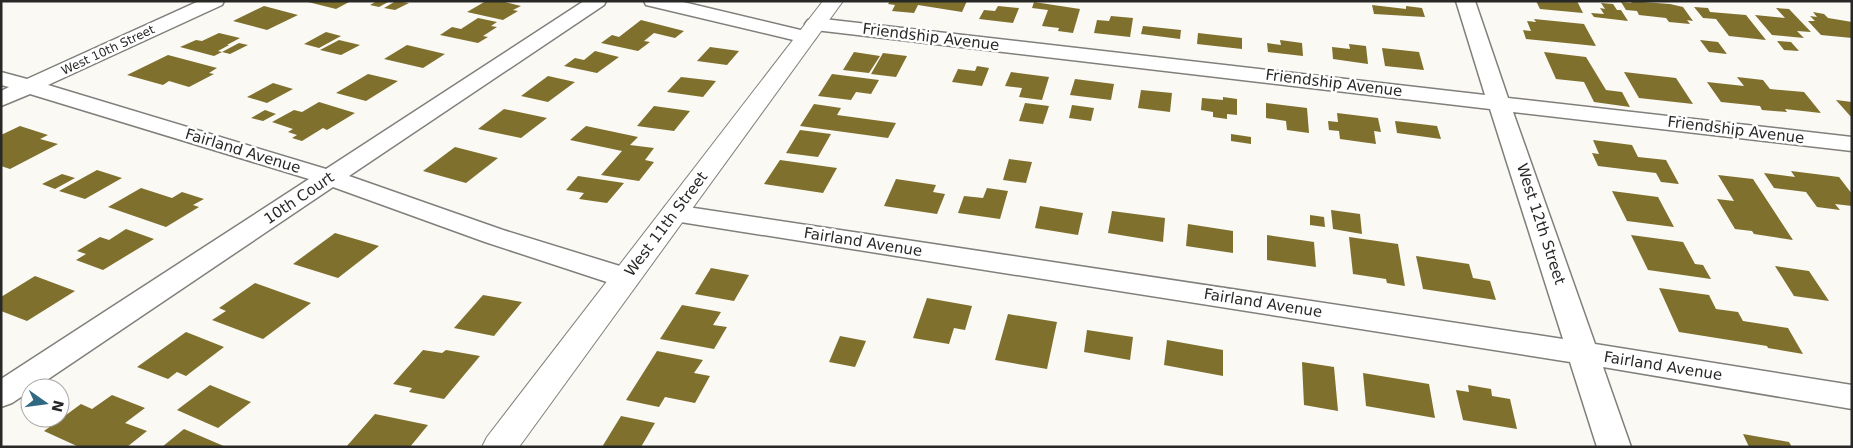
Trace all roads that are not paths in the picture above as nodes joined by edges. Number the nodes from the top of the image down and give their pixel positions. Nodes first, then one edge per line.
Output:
1 (215, 1) edge
2 (597, 1) edge
3 (653, 1) edge
4 (833, 1) edge
5 (1465, 1) edge
6 (811, 31) junction
7 (1, 78) edge
8 (29, 87) junction
9 (1, 99) edge
10 (1500, 102) junction
11 (1852, 144) edge
12 (330, 178) junction
13 (674, 212) junction
14 (626, 278) junction
15 (1583, 353) junction
16 (1, 396) edge
17 (1852, 397) edge
18 (499, 447) edge
19 (1614, 447) edge

1 - 8 street, West 10th Street
2 - 12 street, 10th Court
3 - 6 street, Friendship Avenue
4 - 6 main road, West 11th Street
5 - 10 street, West 12th Street
6 - 10 street, Friendship Avenue
6 - 13 main road, West 11th Street
7 - 8 street, Fairland Avenue
8 - 9 street, West 10th Street
8 - 12 street, Fairland Avenue
10 - 11 street, Friendship Avenue
10 - 15 street, West 12th Street
12 - 14 street, Fairland Avenue
12 - 16 street, 10th Court
13 - 14 main road, West 11th Street
13 - 15 street, Fairland Avenue
14 - 18 main road, West 11th Street
15 - 17 street, Fairland Avenue
15 - 19 street, West 12th Street

